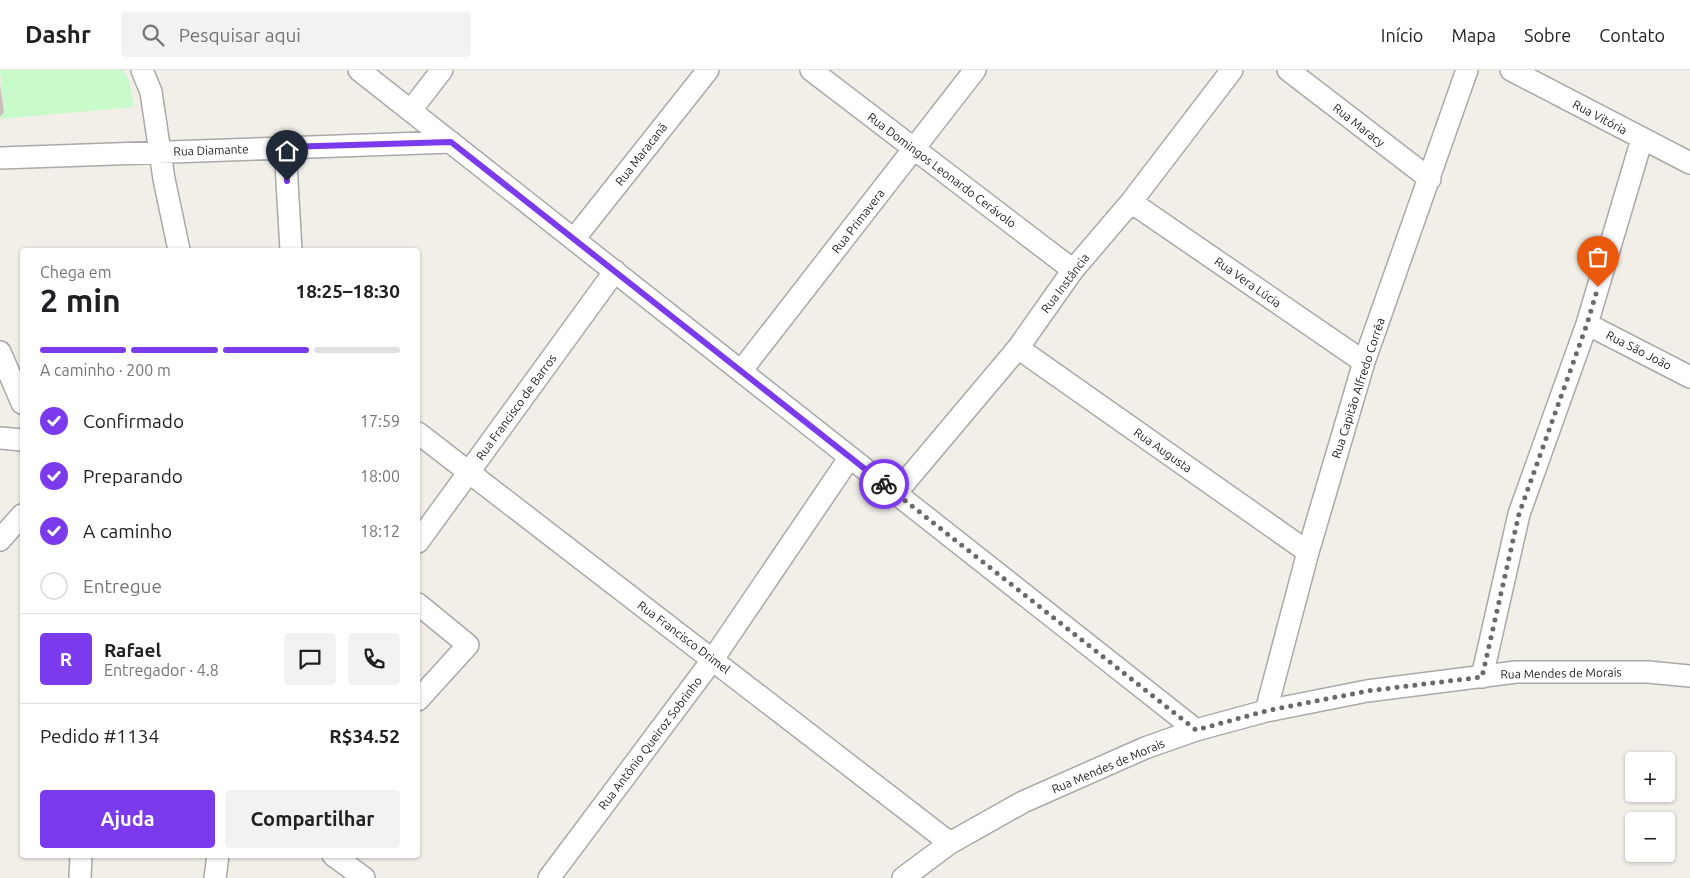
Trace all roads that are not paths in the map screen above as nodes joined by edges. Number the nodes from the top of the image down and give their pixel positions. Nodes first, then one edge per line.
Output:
1 (142, 70) edge
2 (358, 70) edge
3 (442, 70) edge
4 (708, 70) edge
5 (811, 70) edge
6 (975, 70) edge
7 (1232, 70) edge
8 (1288, 70) edge
9 (1467, 70) edge
10 (1511, 70) edge
11 (410, 110) junction
12 (1642, 139) junction
13 (451, 142) junction
14 (285, 147) junction
15 (914, 149) junction
16 (160, 152) junction
17 (0, 158) edge
18 (1690, 163) edge
19 (1430, 179) junction
20 (1131, 202) junction
21 (574, 239) junction
22 (179, 248) edge
23 (291, 248) edge
24 (1073, 270) junction
25 (615, 271) junction
26 (1587, 324) junction
27 (1018, 348) junction
28 (0, 352) edge
29 (1364, 362) junction
30 (741, 371) junction
31 (1690, 377) edge
32 (20, 397) edge
33 (420, 435) edge
34 (0, 438) edge
35 (20, 440) edge
36 (850, 457) junction
37 (469, 472) junction
38 (896, 493) junction
39 (20, 517) edge
40 (420, 539) edge
41 (0, 540) edge
42 (1308, 552) junction
43 (420, 606) edge
44 (713, 659) junction
45 (1690, 676) edge
46 (1482, 677) junction
47 (420, 698) edge
48 (1266, 711) junction
49 (1196, 730) junction
50 (950, 843) junction
51 (81, 858) edge
52 (218, 858) edge
53 (337, 858) edge
54 (80, 878) edge
55 (215, 878) edge
56 (364, 878) edge
57 (549, 878) edge
58 (903, 878) edge

1 - 16 street
2 - 11 street
3 - 11 street
4 - 21 street, Rua Maracanã
5 - 15 street, Rua Domingos Leonardo Cerávolo
6 - 15 street, Rua Primavera
7 - 20 street, Rua Instância
8 - 19 street, Rua Maracy
9 - 19 street, Rua Capitão Alfredo Corrêa
10 - 12 street, Rua Vitória
11 - 13 street
12 - 18 street, Rua Vitória
12 - 26 street
13 - 14 street, Rua Diamante
13 - 21 street
14 - 16 street, Rua Diamante
14 - 23 street
15 - 24 street, Rua Domingos Leonardo Cerávolo
15 - 30 street, Rua Primavera
16 - 17 street, Rua Diamante
16 - 22 street
19 - 29 street, Rua Capitão Alfredo Corrêa
20 - 24 street, Rua Instância
20 - 29 street, Rua Vera Lúcia
21 - 25 street
24 - 27 street, Rua Instância
25 - 30 street
25 - 37 street, Rua Francisco de Barros
26 - 31 street, Rua São João
26 - 46 street
27 - 38 street, Rua Instância
27 - 42 street, Rua Augusta
28 - 32 street
29 - 42 street, Rua Capitão Alfredo Corrêa
30 - 36 street
33 - 37 street, Rua Francisco Drimel
34 - 35 street
36 - 38 street
36 - 44 street, Rua Antônio Queiroz Sobrinho
37 - 40 street, Rua Francisco de Barros
37 - 44 street, Rua Francisco Drimel
38 - 49 street
39 - 41 street
42 - 48 street, Rua Capitão Alfredo Corrêa
43 - 47 street
44 - 50 street, Rua Francisco Drimel
44 - 57 street, Rua Antônio Queiroz Sobrinho
45 - 46 street, Rua Mendes de Morais
46 - 48 street, Rua Mendes de Morais
48 - 49 street, Rua Mendes de Morais
49 - 50 street, Rua Mendes de Morais
50 - 58 street, Rua Mendes de Morais
51 - 54 street
52 - 55 street
53 - 56 street

